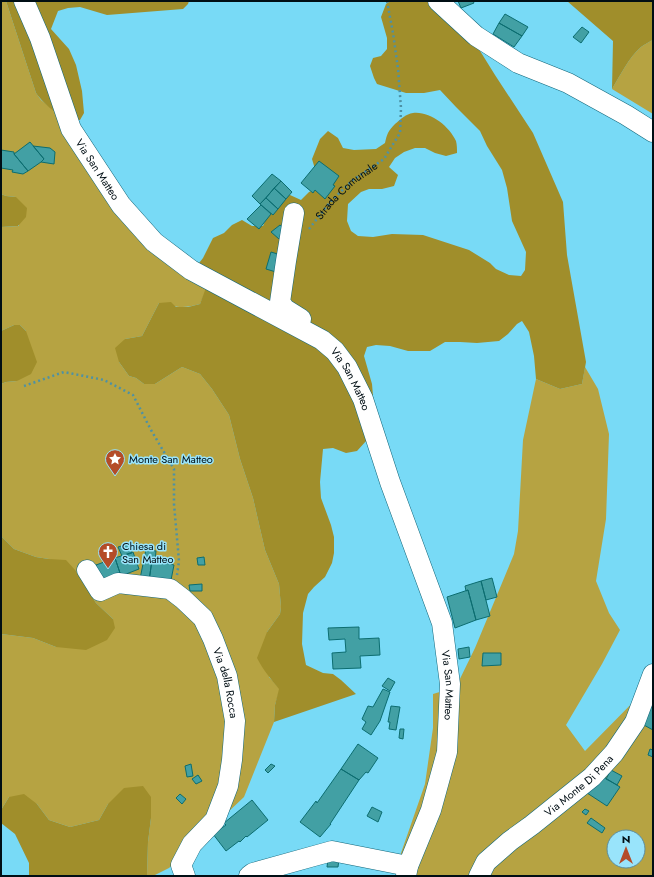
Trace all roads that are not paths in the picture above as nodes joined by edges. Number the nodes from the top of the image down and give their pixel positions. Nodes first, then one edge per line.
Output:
1 (24, 1) edge
2 (438, 1) edge
3 (653, 132) edge
4 (294, 213) dead end
5 (322, 340) junction
6 (87, 570) dead end
7 (653, 674) edge
8 (407, 871) edge
9 (185, 876) edge
10 (249, 876) edge
11 (479, 876) edge

1 - 5 street, Via San Matteo
2 - 3 street
4 - 5 street
5 - 8 street, Via San Matteo
6 - 9 street, Via della Rocca
7 - 11 street, Via Monte Di Pena
8 - 10 street

